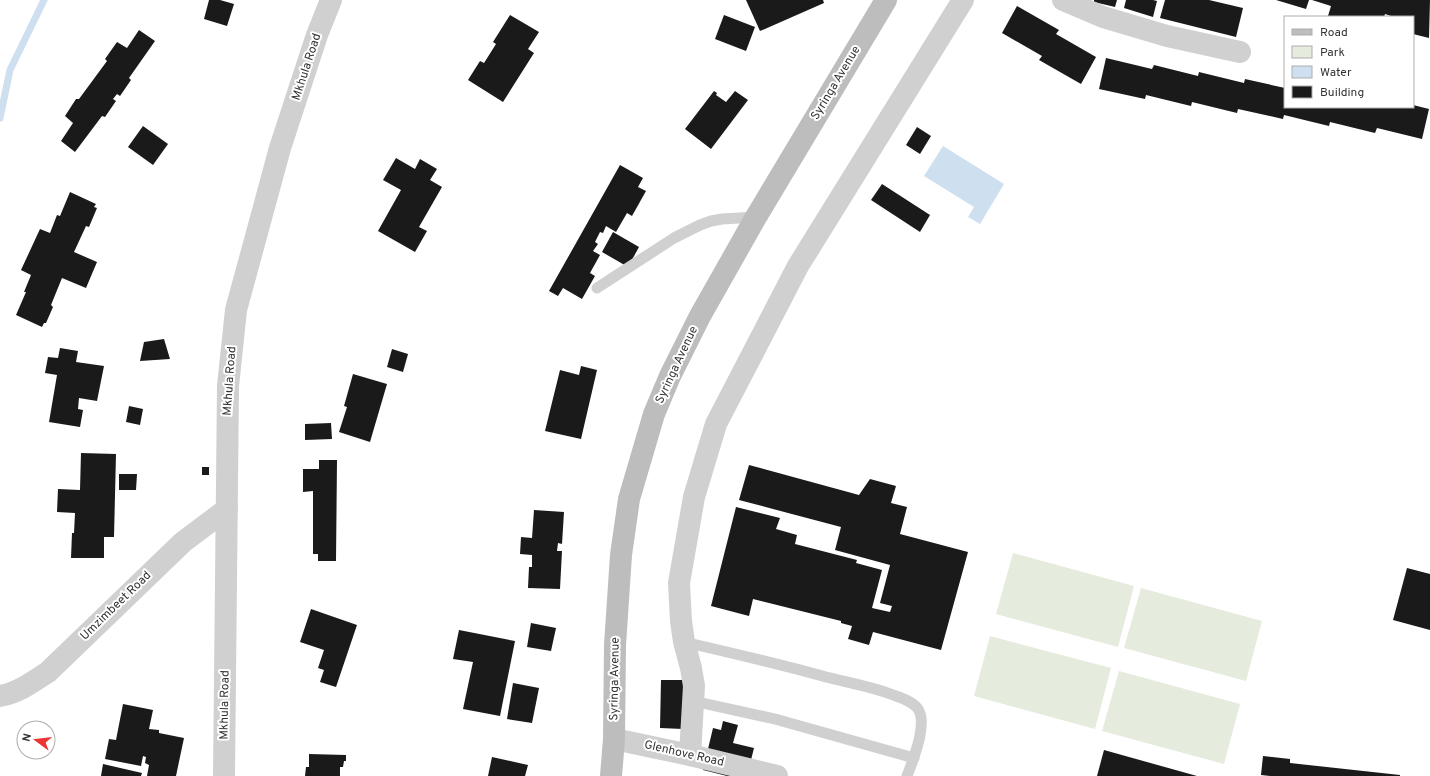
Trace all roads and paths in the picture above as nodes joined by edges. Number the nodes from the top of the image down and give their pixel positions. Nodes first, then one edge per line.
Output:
1 (331, 0) edge
2 (886, 0) edge
3 (963, 0) edge
4 (1063, 0) edge
5 (1240, 52) dead end
6 (756, 217) junction
7 (597, 288) dead end
8 (227, 509) junction
9 (684, 642) junction
10 (0, 696) edge
11 (693, 701) junction
12 (614, 738) junction
13 (690, 755) junction
14 (914, 758) junction
15 (224, 776) edge
16 (611, 776) edge
17 (777, 776) edge
18 (907, 776) edge

1 - 8 street, Mkhula Road
2 - 6 street, Syringa Avenue
3 - 9 street
4 - 5 street
6 - 7 lane
6 - 12 street, Syringa Avenue
8 - 10 street, Umzimbeet Road
8 - 15 street, Mkhula Road
9 - 11 street
9 - 14 lane
11 - 13 street
11 - 14 lane
12 - 13 street, Glenhove Road
12 - 16 street, Syringa Avenue
13 - 17 street, Glenhove Road
14 - 18 lane

